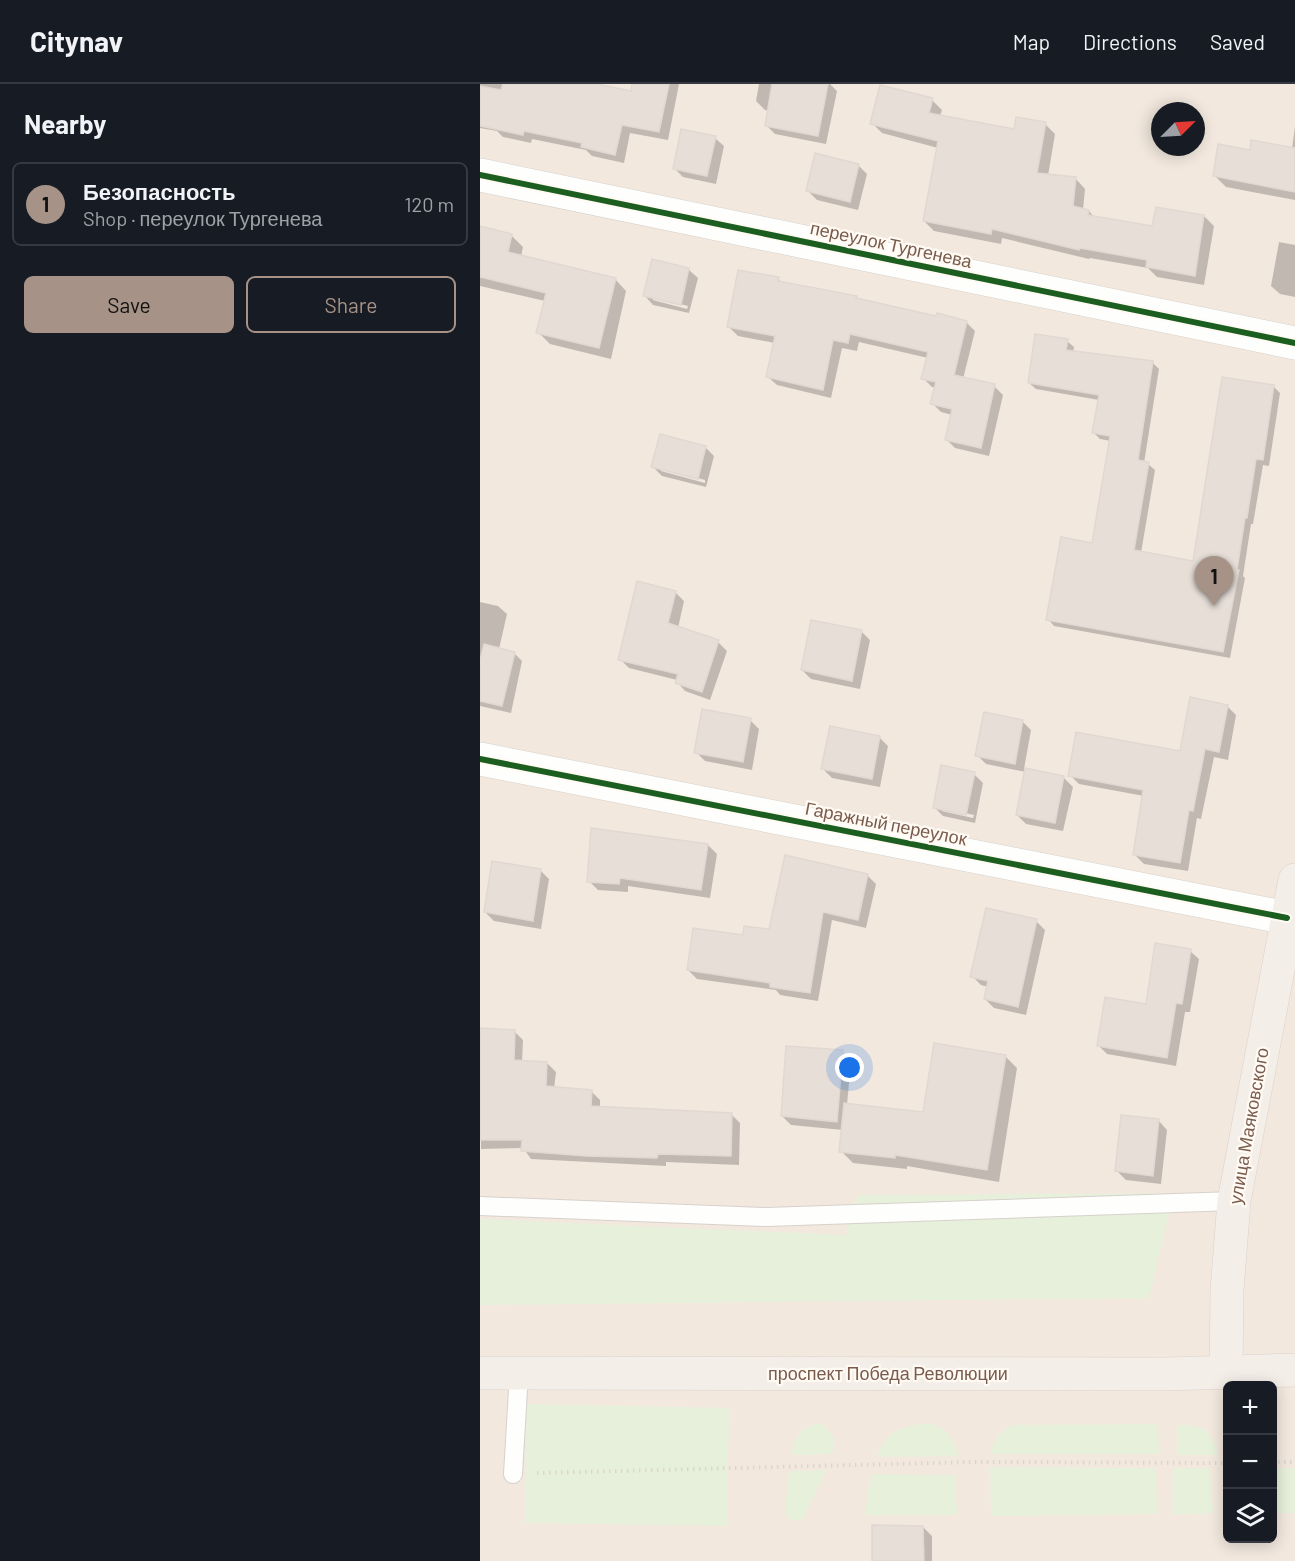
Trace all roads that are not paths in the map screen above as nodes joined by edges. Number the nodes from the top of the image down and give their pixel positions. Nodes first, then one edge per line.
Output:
1 (480, 175) edge
2 (1295, 343) edge
3 (480, 759) edge
4 (1295, 880) edge
5 (1287, 918) junction
6 (1234, 1201) junction
7 (480, 1206) edge
8 (1295, 1370) edge
9 (480, 1373) edge
10 (519, 1373) junction
11 (1226, 1373) junction
12 (513, 1474) road end

1 - 2 street, переулок Тургенева
3 - 5 street, Гаражный переулок
4 - 5 main road, улица Маяковского
5 - 6 main road, улица Маяковского
6 - 7 lane
6 - 11 main road, улица Маяковского
8 - 11 main road, проспект Победа Революции
9 - 10 main road, проспект Победа Революции
10 - 11 main road, проспект Победа Революции
10 - 12 lane

